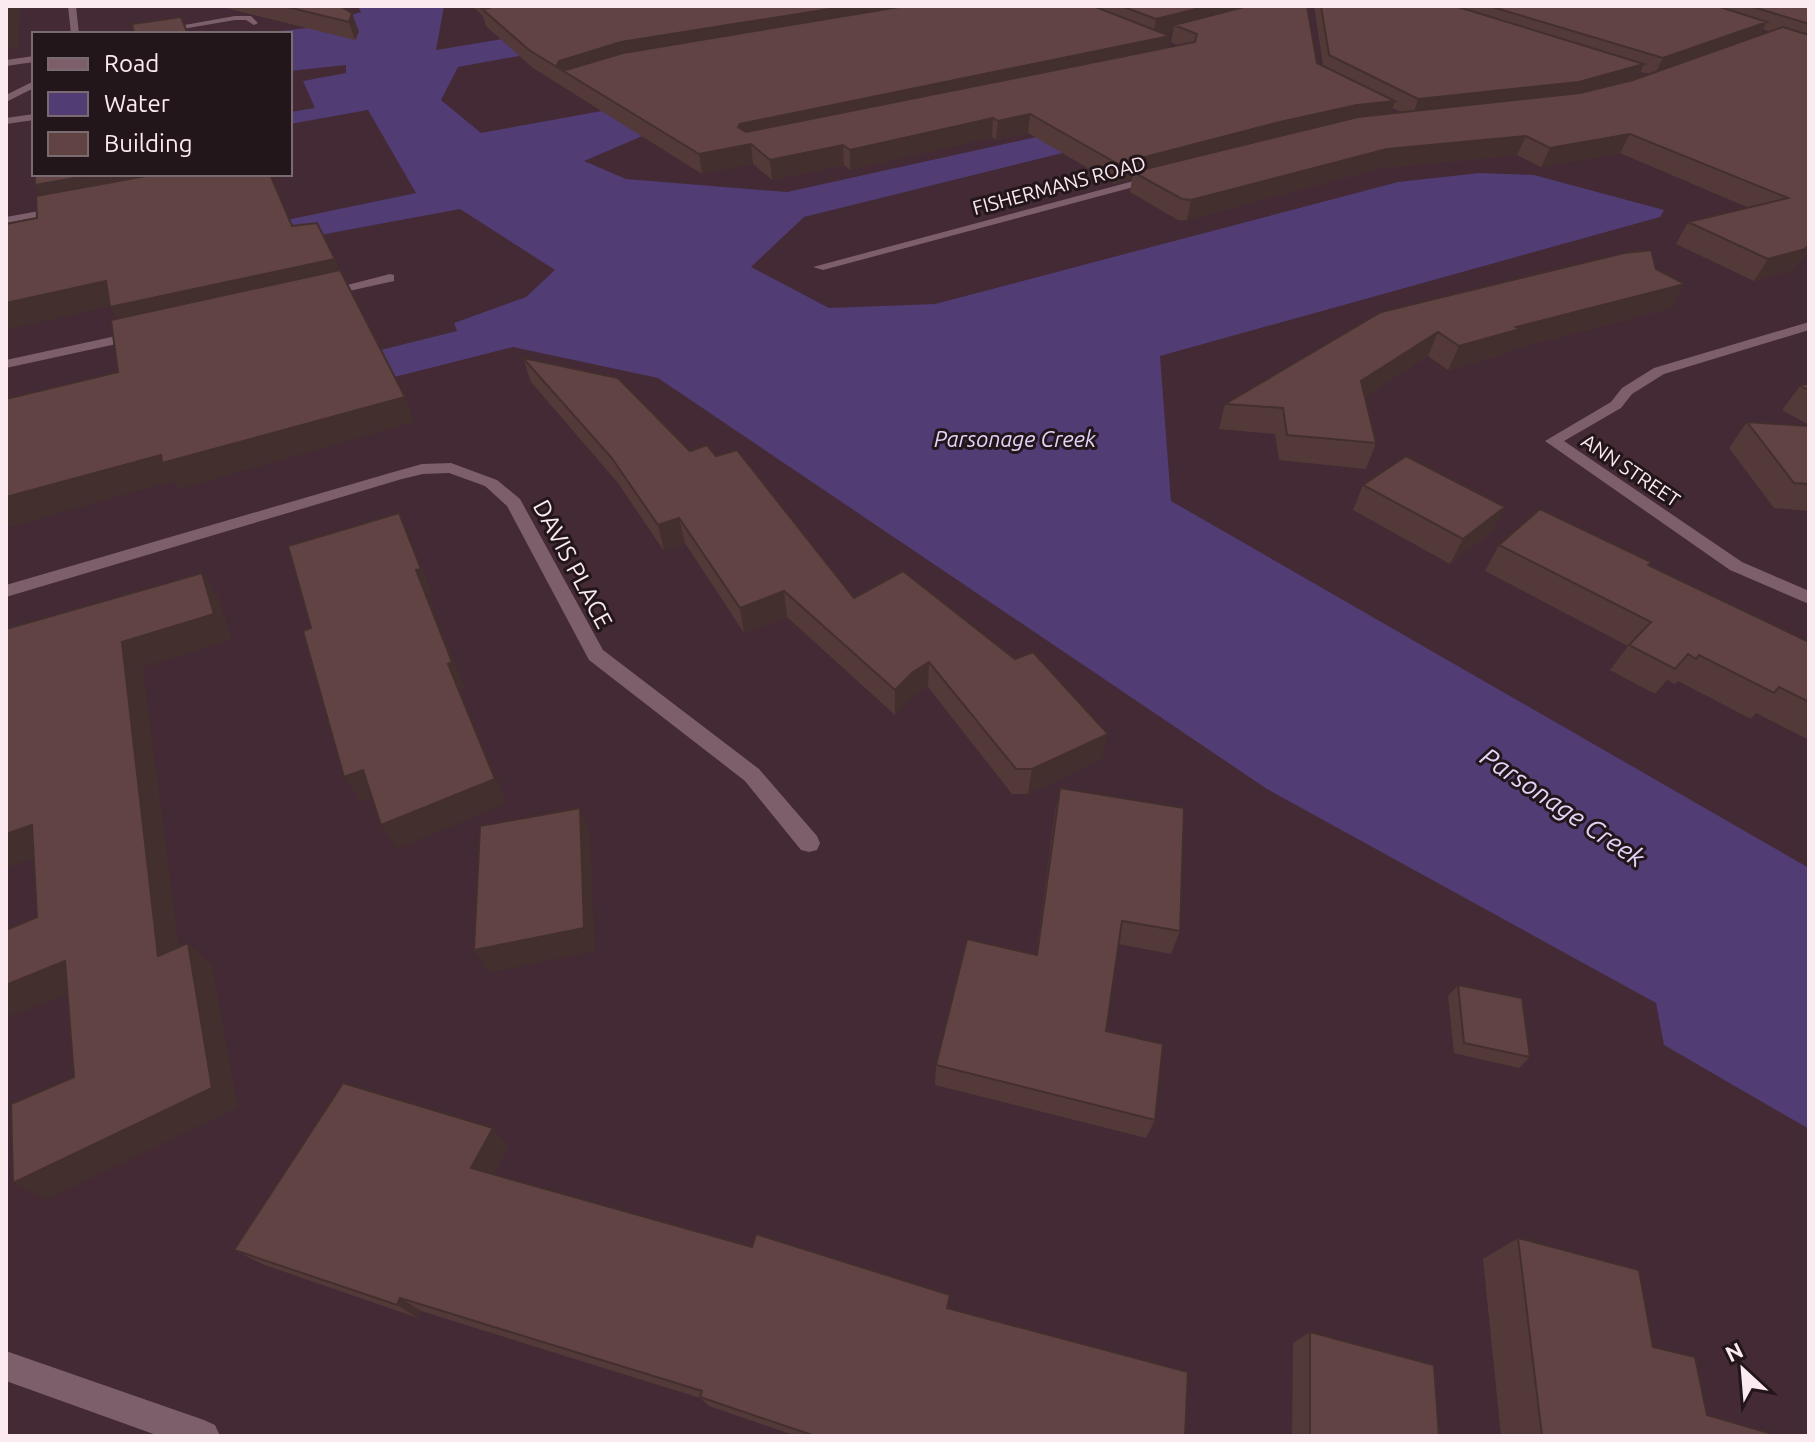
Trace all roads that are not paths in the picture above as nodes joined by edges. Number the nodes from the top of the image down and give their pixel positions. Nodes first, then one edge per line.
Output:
1 (72, 6) edge
2 (254, 23) dead end
3 (75, 32) edge
4 (150, 32) edge
5 (32, 59) edge
6 (6, 63) edge
7 (32, 85) edge
8 (6, 99) edge
9 (32, 117) edge
10 (6, 121) edge
11 (1169, 175) edge
12 (69, 208) edge
13 (6, 220) edge
14 (819, 267) dead end
15 (390, 278) dead end
16 (313, 295) edge
17 (1809, 326) edge
18 (160, 330) edge
19 (6, 364) edge
20 (6, 591) edge
21 (1809, 598) edge
22 (809, 843) dead end
23 (6, 1366) edge
24 (204, 1436) edge

1 - 3 street
2 - 4 street
5 - 6 street
7 - 8 street
9 - 10 street
11 - 14 street, FISHERMANS ROAD
12 - 13 street
15 - 16 street
17 - 21 street, ANN STREET
18 - 19 street
20 - 22 street, DAVIS PLACE
23 - 24 street

